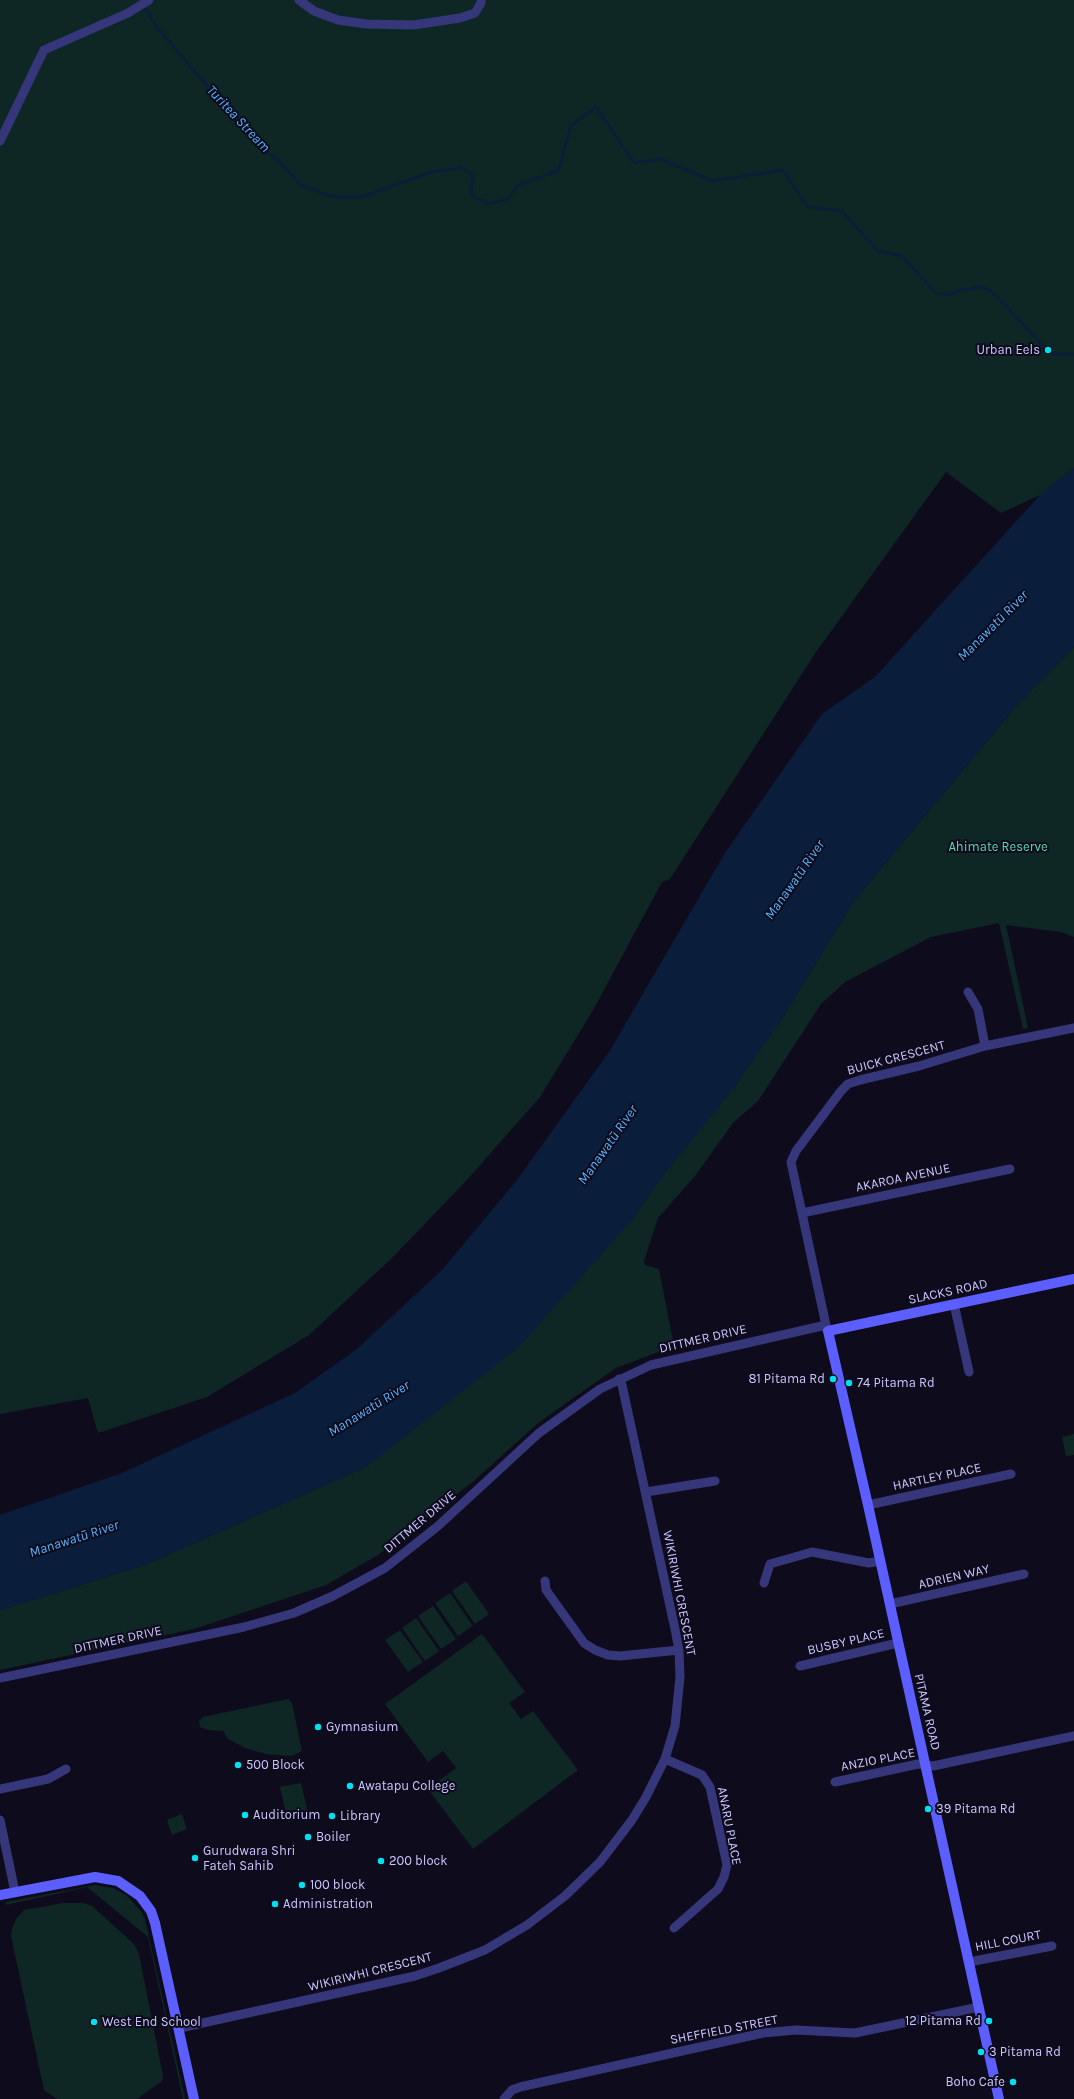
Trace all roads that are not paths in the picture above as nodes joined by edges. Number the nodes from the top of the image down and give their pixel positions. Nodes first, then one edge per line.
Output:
1 (299, 0) edge
2 (481, 0) edge
3 (148, 1) edge
4 (0, 141) edge
5 (968, 992) dead end
6 (1074, 1028) edge
7 (985, 1046) junction
8 (1010, 1169) dead end
9 (802, 1213) junction
10 (1074, 1279) edge
11 (954, 1304) junction
12 (827, 1328) junction
13 (969, 1372) dead end
14 (620, 1379) junction
15 (1011, 1474) dead end
16 (715, 1481) dead end
17 (646, 1492) junction
18 (868, 1505) junction
19 (880, 1561) junction
20 (1024, 1574) dead end
21 (545, 1580) dead end
22 (764, 1583) dead end
23 (890, 1604) junction
24 (898, 1644) junction
25 (679, 1650) junction
26 (800, 1666) dead end
27 (0, 1678) edge
28 (1074, 1736) edge
29 (665, 1759) junction
30 (926, 1765) junction
31 (66, 1769) dead end
32 (836, 1782) dead end
33 (0, 1789) edge
34 (0, 1820) edge
35 (15, 1892) junction
36 (0, 1895) edge
37 (674, 1928) dead end
38 (1052, 1946) dead end
39 (969, 1962) junction
40 (978, 2007) junction
41 (180, 2028) junction
42 (194, 2099) edge
43 (504, 2099) edge
44 (999, 2099) edge

1 - 2 street
3 - 4 street
5 - 7 street
6 - 7 street, BUICK CRESCENT
7 - 9 street, BUICK CRESCENT
8 - 9 street, AKAROA AVENUE
9 - 12 street, BUICK CRESCENT
10 - 11 street, SLACKS ROAD
11 - 12 street, SLACKS ROAD
11 - 13 street
12 - 14 street, DITTMER DRIVE
12 - 18 street, PITAMA ROAD
14 - 17 street, WIKIRIWHI CRESCENT
14 - 27 street, DITTMER DRIVE
15 - 18 street, HARTLEY PLACE
16 - 17 street
17 - 25 street, WIKIRIWHI CRESCENT
18 - 19 street, PITAMA ROAD
19 - 22 street
19 - 23 street, PITAMA ROAD
20 - 23 street, ADRIEN WAY
21 - 25 street
23 - 24 street, PITAMA ROAD
24 - 26 street, BUSBY PLACE
24 - 30 street, PITAMA ROAD
25 - 29 street, WIKIRIWHI CRESCENT
28 - 30 street, ANZIO PLACE
29 - 37 street, ANARU PLACE
29 - 41 street, WIKIRIWHI CRESCENT
30 - 32 street, ANZIO PLACE
30 - 39 street, PITAMA ROAD
31 - 33 street
34 - 35 street
35 - 36 street
35 - 41 street
38 - 39 street, HILL COURT
39 - 40 street, PITAMA ROAD
40 - 43 street, SHEFFIELD STREET
40 - 44 street, PITAMA ROAD
41 - 42 street

